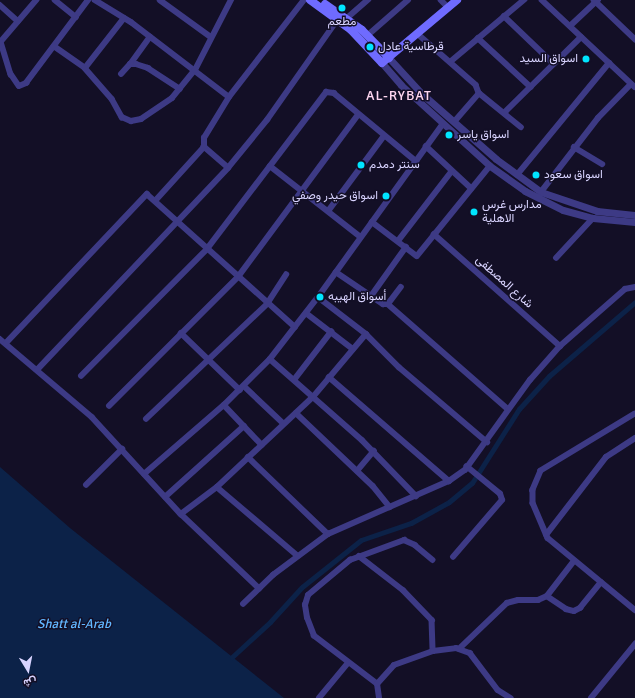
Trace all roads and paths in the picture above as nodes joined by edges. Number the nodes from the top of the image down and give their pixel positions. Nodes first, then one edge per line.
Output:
1 (6, 0) edge
2 (37, 0) edge
3 (55, 0) edge
4 (88, 0) edge
5 (95, 0) edge
6 (160, 0) edge
7 (222, 0) edge
8 (304, 0) edge
9 (310, 0) edge
10 (368, 0) edge
11 (408, 0) edge
12 (441, 0) edge
13 (457, 0) edge
14 (524, 0) edge
15 (542, 0) edge
16 (323, 1) edge
17 (596, 1) edge
18 (229, 2) edge
19 (0, 5) edge
20 (448, 8) junction
21 (504, 16) junction
22 (76, 17) junction
23 (124, 18) junction
24 (347, 18) junction
25 (338, 20) junction
26 (18, 21) junction
27 (570, 26) junction
28 (418, 34) junction
29 (368, 36) junction
30 (150, 37) junction
31 (211, 37) junction
32 (581, 37) junction
33 (478, 38) junction
34 (635, 39) edge
35 (1, 43) edge
36 (54, 46) junction
37 (385, 60) junction
38 (450, 62) junction
39 (609, 62) junction
40 (131, 63) junction
41 (554, 64) junction
42 (85, 68) junction
43 (195, 70) junction
44 (121, 74) dead end
45 (633, 85) edge
46 (531, 87) junction
47 (180, 89) junction
48 (479, 93) junction
49 (229, 97) junction
50 (504, 113) junction
51 (358, 115) junction
52 (452, 119) junction
53 (443, 124) junction
54 (521, 127) dead end
55 (384, 136) junction
56 (426, 146) junction
57 (204, 147) junction
58 (574, 147) junction
59 (416, 161) junction
60 (602, 164) dead end
61 (270, 166) junction
62 (490, 166) junction
63 (228, 168) junction
64 (452, 171) junction
65 (517, 175) junction
66 (471, 188) junction
67 (302, 190) junction
68 (541, 192) junction
69 (155, 201) junction
70 (565, 201) junction
71 (561, 209) junction
72 (329, 210) junction
73 (635, 215) edge
74 (593, 218) junction
75 (178, 222) junction
76 (372, 222) junction
77 (635, 222) edge
78 (434, 234) junction
79 (361, 237) junction
80 (398, 241) junction
81 (406, 247) junction
82 (207, 249) junction
83 (556, 258) dead end
84 (336, 272) junction
85 (286, 275) dead end
86 (238, 277) junction
87 (401, 287) dead end
88 (635, 287) edge
89 (371, 296) junction
90 (318, 297) junction
91 (267, 304) junction
92 (388, 304) junction
93 (306, 313) junction
94 (295, 327) junction
95 (331, 332) junction
96 (181, 333) junction
97 (366, 334) junction
98 (0, 339) edge
99 (6, 343) junction
100 (560, 346) junction
101 (353, 349) junction
102 (208, 358) junction
103 (270, 359) junction
104 (37, 370) junction
105 (81, 376) dead end
106 (329, 377) junction
107 (294, 380) junction
108 (242, 388) junction
109 (313, 397) junction
110 (109, 406) dead end
111 (224, 406) junction
112 (508, 409) junction
113 (296, 413) junction
114 (635, 414) edge
115 (146, 419) dead end
116 (283, 423) junction
117 (244, 426) junction
118 (635, 438) edge
119 (487, 442) junction
120 (262, 444) junction
121 (122, 449) junction
122 (374, 451) junction
123 (248, 457) junction
124 (468, 468) junction
125 (356, 471) junction
126 (144, 474) junction
127 (448, 482) junction
128 (86, 485) dead end
129 (217, 487) junction
130 (416, 496) junction
131 (165, 497) junction
132 (390, 507) junction
133 (181, 514) junction
134 (328, 534) junction
135 (546, 535) junction
136 (298, 556) junction
137 (359, 556) junction
138 (453, 558) dead end
139 (433, 560) dead end
140 (574, 561) junction
141 (601, 582) junction
142 (259, 588) junction
143 (548, 596) junction
144 (243, 604) dead end
145 (635, 610) edge
146 (635, 644) edge
147 (459, 649) junction
148 (433, 652) junction
149 (348, 662) junction
150 (377, 684) junction
151 (319, 698) edge
152 (379, 698) edge
153 (511, 698) edge
154 (591, 698) edge

1 - 19 street
2 - 26 street
3 - 22 street
4 - 22 street
5 - 23 street
6 - 31 street
7 - 18 street
8 - 49 street
9 - 25 main road
10 - 24 street
11 - 29 street
12 - 20 street
13 - 20 main road
14 - 21 street
15 - 27 street
16 - 24 main road
17 - 27 street
17 - 34 street
18 - 31 street
19 - 26 street
20 - 28 main road
21 - 33 street
21 - 41 street
22 - 36 street
23 - 30 street
23 - 42 street
24 - 29 main road
25 - 37 main road
25 - 63 street
26 - 35 street
27 - 32 street
28 - 37 main road
28 - 38 street
29 - 37 main road
30 - 40 street
30 - 43 street
31 - 43 street
32 - 39 street
32 - 41 street
33 - 38 street
33 - 46 street
35 - 36 street
36 - 42 street
37 - 52 street
37 - 53 street
38 - 48 street
39 - 45 street
39 - 65 street
40 - 44 street
40 - 47 street
41 - 46 street
42 - 47 street
43 - 47 street
43 - 49 street
45 - 58 street
46 - 50 street
48 - 50 street
48 - 52 street
49 - 57 street
50 - 54 street
51 - 55 street
51 - 61 street
51 - 67 street
52 - 53 street
52 - 65 street
53 - 56 street
53 - 62 street
55 - 59 street
55 - 72 street
56 - 59 street
56 - 64 street
57 - 63 street
57 - 69 street
58 - 60 street
58 - 68 street
59 - 76 street
61 - 67 street
61 - 82 street
62 - 66 street
62 - 71 street
63 - 75 street
64 - 66 street
64 - 80 street
65 - 68 street
66 - 78 street
67 - 72 street
67 - 86 street
68 - 70 street
69 - 75 street
69 - 99 street
70 - 71 street
70 - 73 street
71 - 74 street
72 - 79 street
74 - 77 street
74 - 83 street
75 - 82 street
75 - 104 street
76 - 79 street
76 - 80 street
78 - 81 street
78 - 100 street, شارع المصطفى
79 - 84 street
80 - 81 street
81 - 89 street
82 - 86 street
82 - 105 street
84 - 89 street
84 - 90 street
85 - 91 street
86 - 91 street
86 - 96 street
87 - 92 street
88 - 100 street
89 - 92 street
90 - 93 street
90 - 97 street
91 - 94 street
91 - 102 street
92 - 112 street
93 - 94 street
93 - 95 street
94 - 103 street
95 - 101 street
95 - 107 street
96 - 102 street
96 - 110 street
97 - 101 street
97 - 119 street
98 - 99 street
99 - 104 street
100 - 112 street
101 - 106 street
102 - 108 street
102 - 115 street
103 - 107 street
103 - 108 street
104 - 121 street
106 - 109 street
106 - 127 street
107 - 109 street
108 - 111 street
108 - 116 street
109 - 113 street
109 - 122 street
111 - 117 street
111 - 126 street
112 - 119 street
113 - 116 street
113 - 125 street
114 - 135 street
116 - 120 street
117 - 120 street
117 - 131 street
118 - 135 street
119 - 124 street
120 - 123 street
121 - 126 street
121 - 128 street
122 - 125 street
122 - 130 street
123 - 129 street
123 - 134 street
124 - 127 street
124 - 138 street
125 - 132 street
126 - 131 street
127 - 130 street
129 - 133 street
129 - 136 street
130 - 132 street
131 - 133 street
132 - 134 street
133 - 142 street
134 - 136 street
135 - 140 street
136 - 142 street
137 - 139 street
137 - 148 street
137 - 149 street
140 - 141 street
140 - 143 street
141 - 143 street
141 - 145 street
142 - 144 street
143 - 147 street
146 - 154 street
147 - 148 street
147 - 153 street
148 - 150 street
149 - 150 street
149 - 151 street
150 - 152 street

